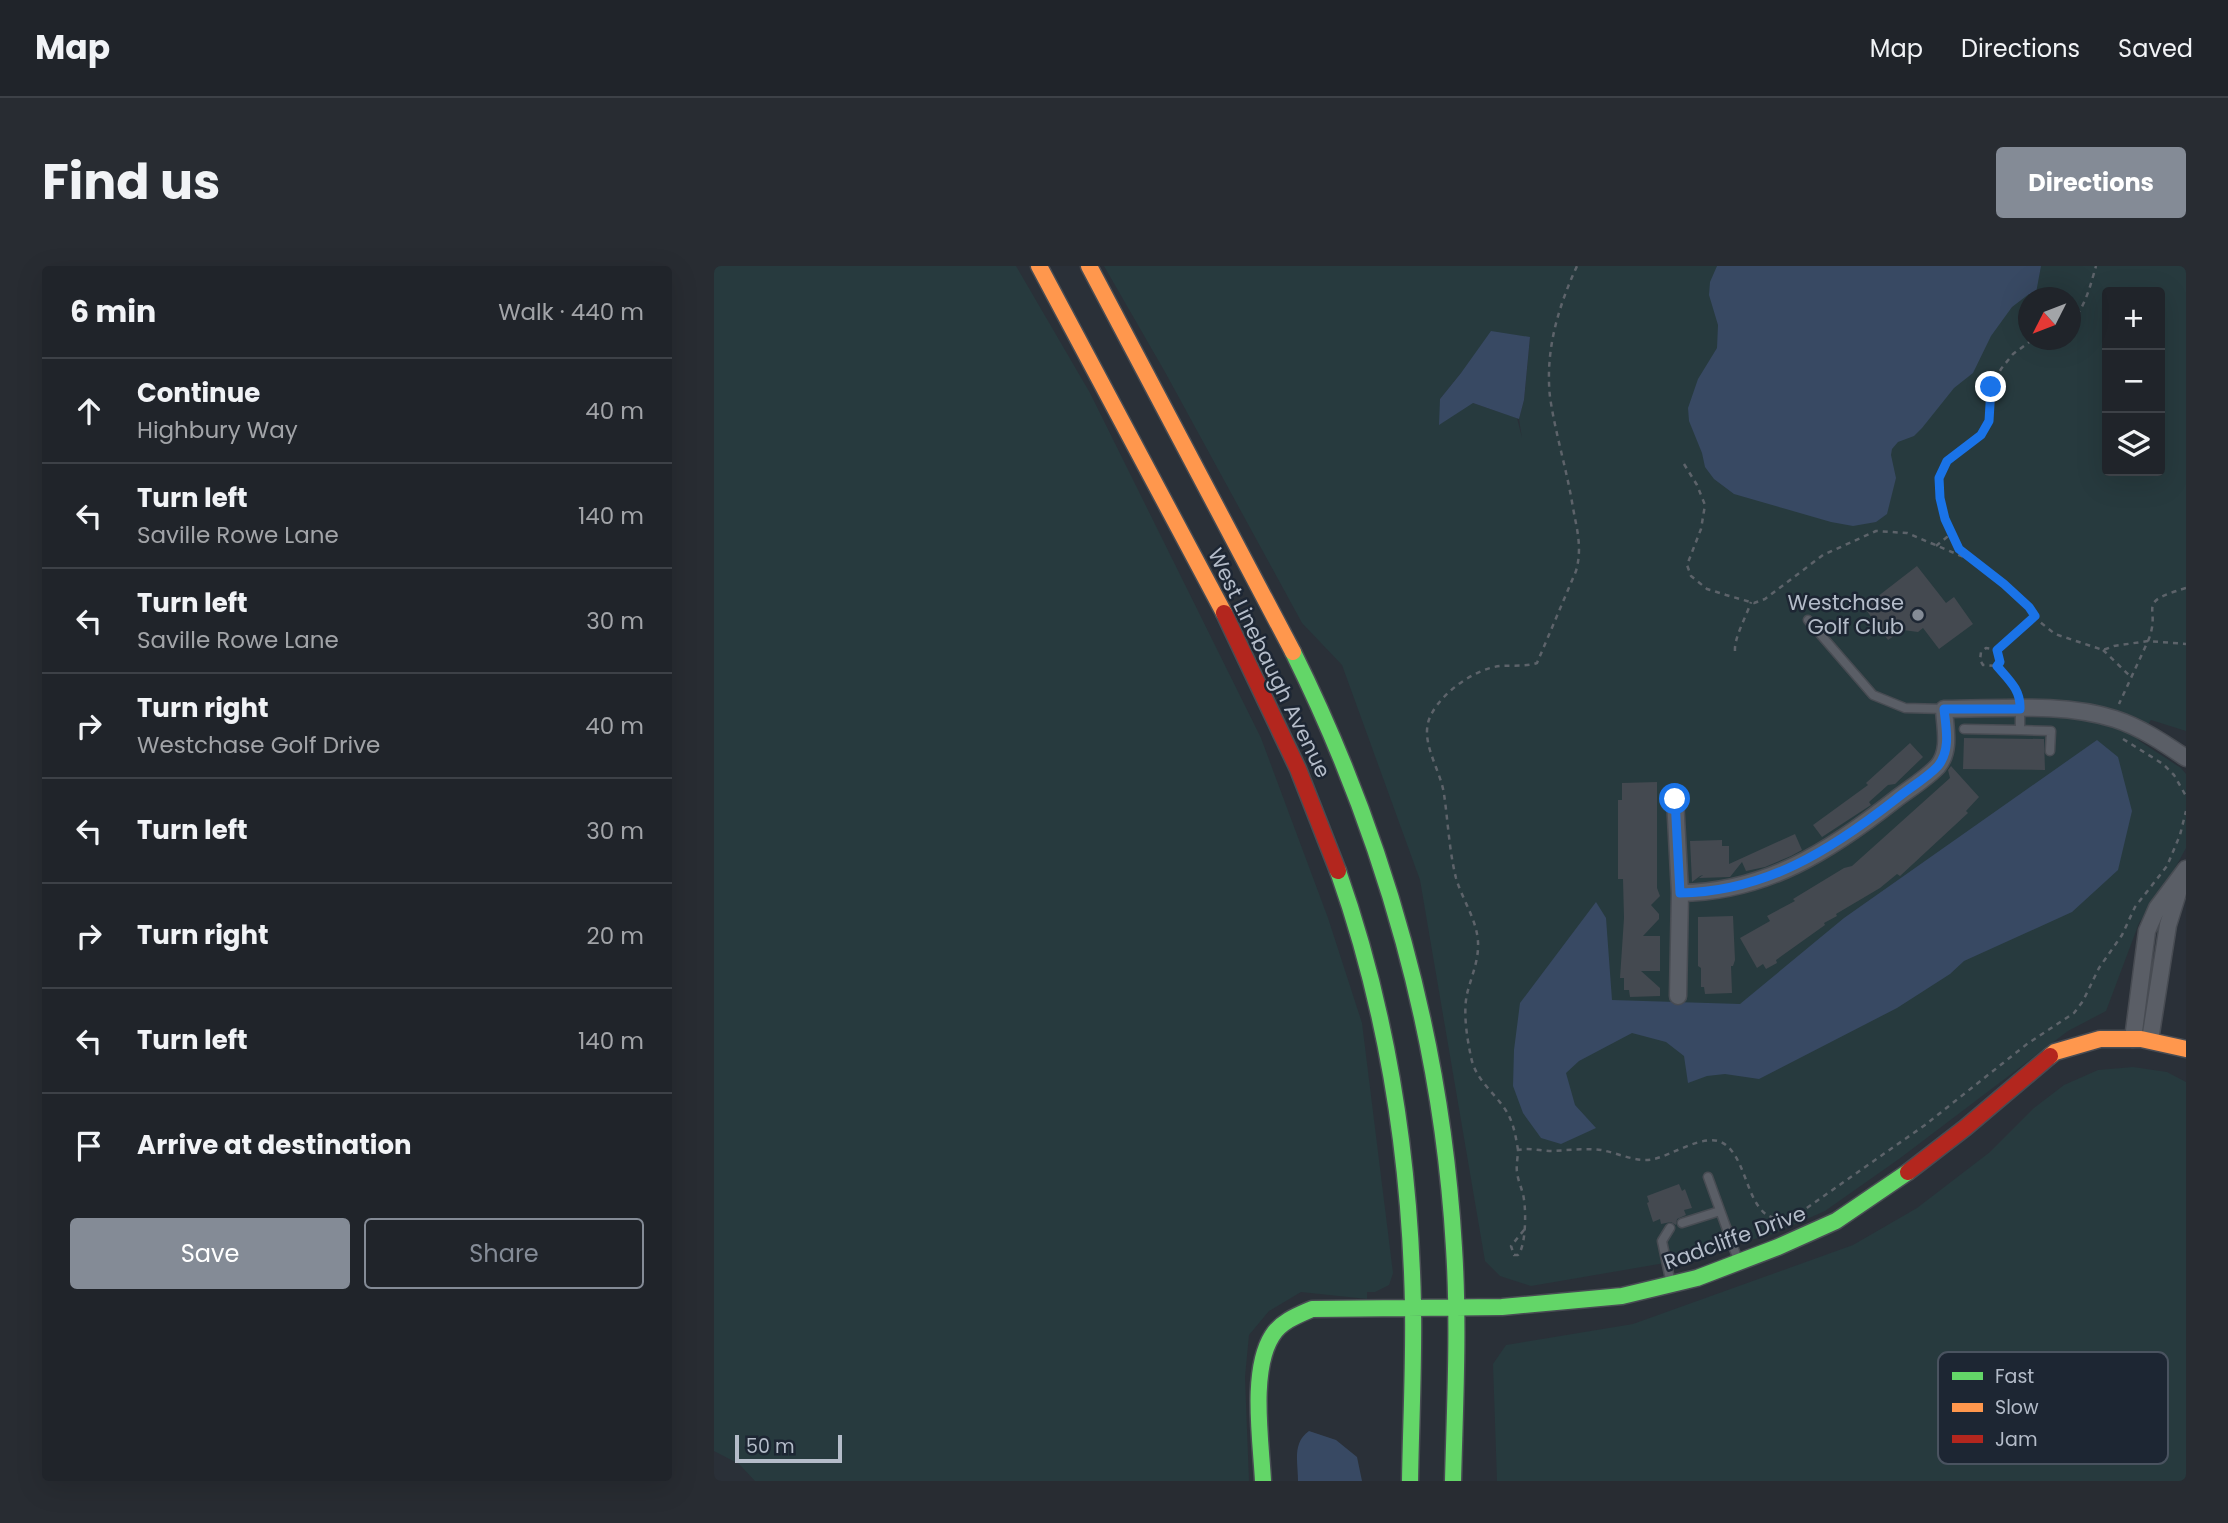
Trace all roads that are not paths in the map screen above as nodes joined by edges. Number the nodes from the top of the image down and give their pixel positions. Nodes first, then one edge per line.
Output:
1 (1039, 266) edge
2 (1089, 266) edge
3 (1808, 620) dead end
4 (1944, 709) junction
5 (2020, 709) junction
6 (1964, 729) dead end
7 (2020, 730) junction
8 (2050, 751) dead end
9 (2186, 758) edge
10 (1675, 799) dead end
11 (2185, 870) edge
12 (1680, 893) junction
13 (1678, 996) dead end
14 (2133, 1039) junction
15 (2150, 1040) junction
16 (2184, 1050) edge
17 (1708, 1177) dead end
18 (1720, 1212) junction
19 (1682, 1223) dead end
20 (1670, 1228) dead end
21 (1739, 1263) junction
22 (1672, 1285) junction
23 (1457, 1306) junction
24 (1413, 1308) junction
25 (1263, 1481) edge
26 (1410, 1481) edge
27 (1453, 1481) edge

1 - 24 main road, West Linebaugh Avenue
2 - 23 main road, West Linebaugh Avenue
3 - 4 lane
4 - 5 street
4 - 12 street
5 - 7 lane
5 - 9 street
6 - 7 lane
7 - 8 lane
10 - 12 street
11 - 14 street
11 - 15 street
12 - 13 street
14 - 15 main road, Radcliffe Drive
14 - 21 main road, Radcliffe Drive
15 - 16 main road, Radcliffe Drive
17 - 18 lane
18 - 19 lane
18 - 21 lane
20 - 22 lane
21 - 22 main road, Radcliffe Drive
22 - 23 main road, Radcliffe Drive
23 - 24 main road, Radcliffe Drive
23 - 27 main road, West Linebaugh Avenue
24 - 25 main road, Radcliffe Drive
24 - 26 main road, West Linebaugh Avenue

